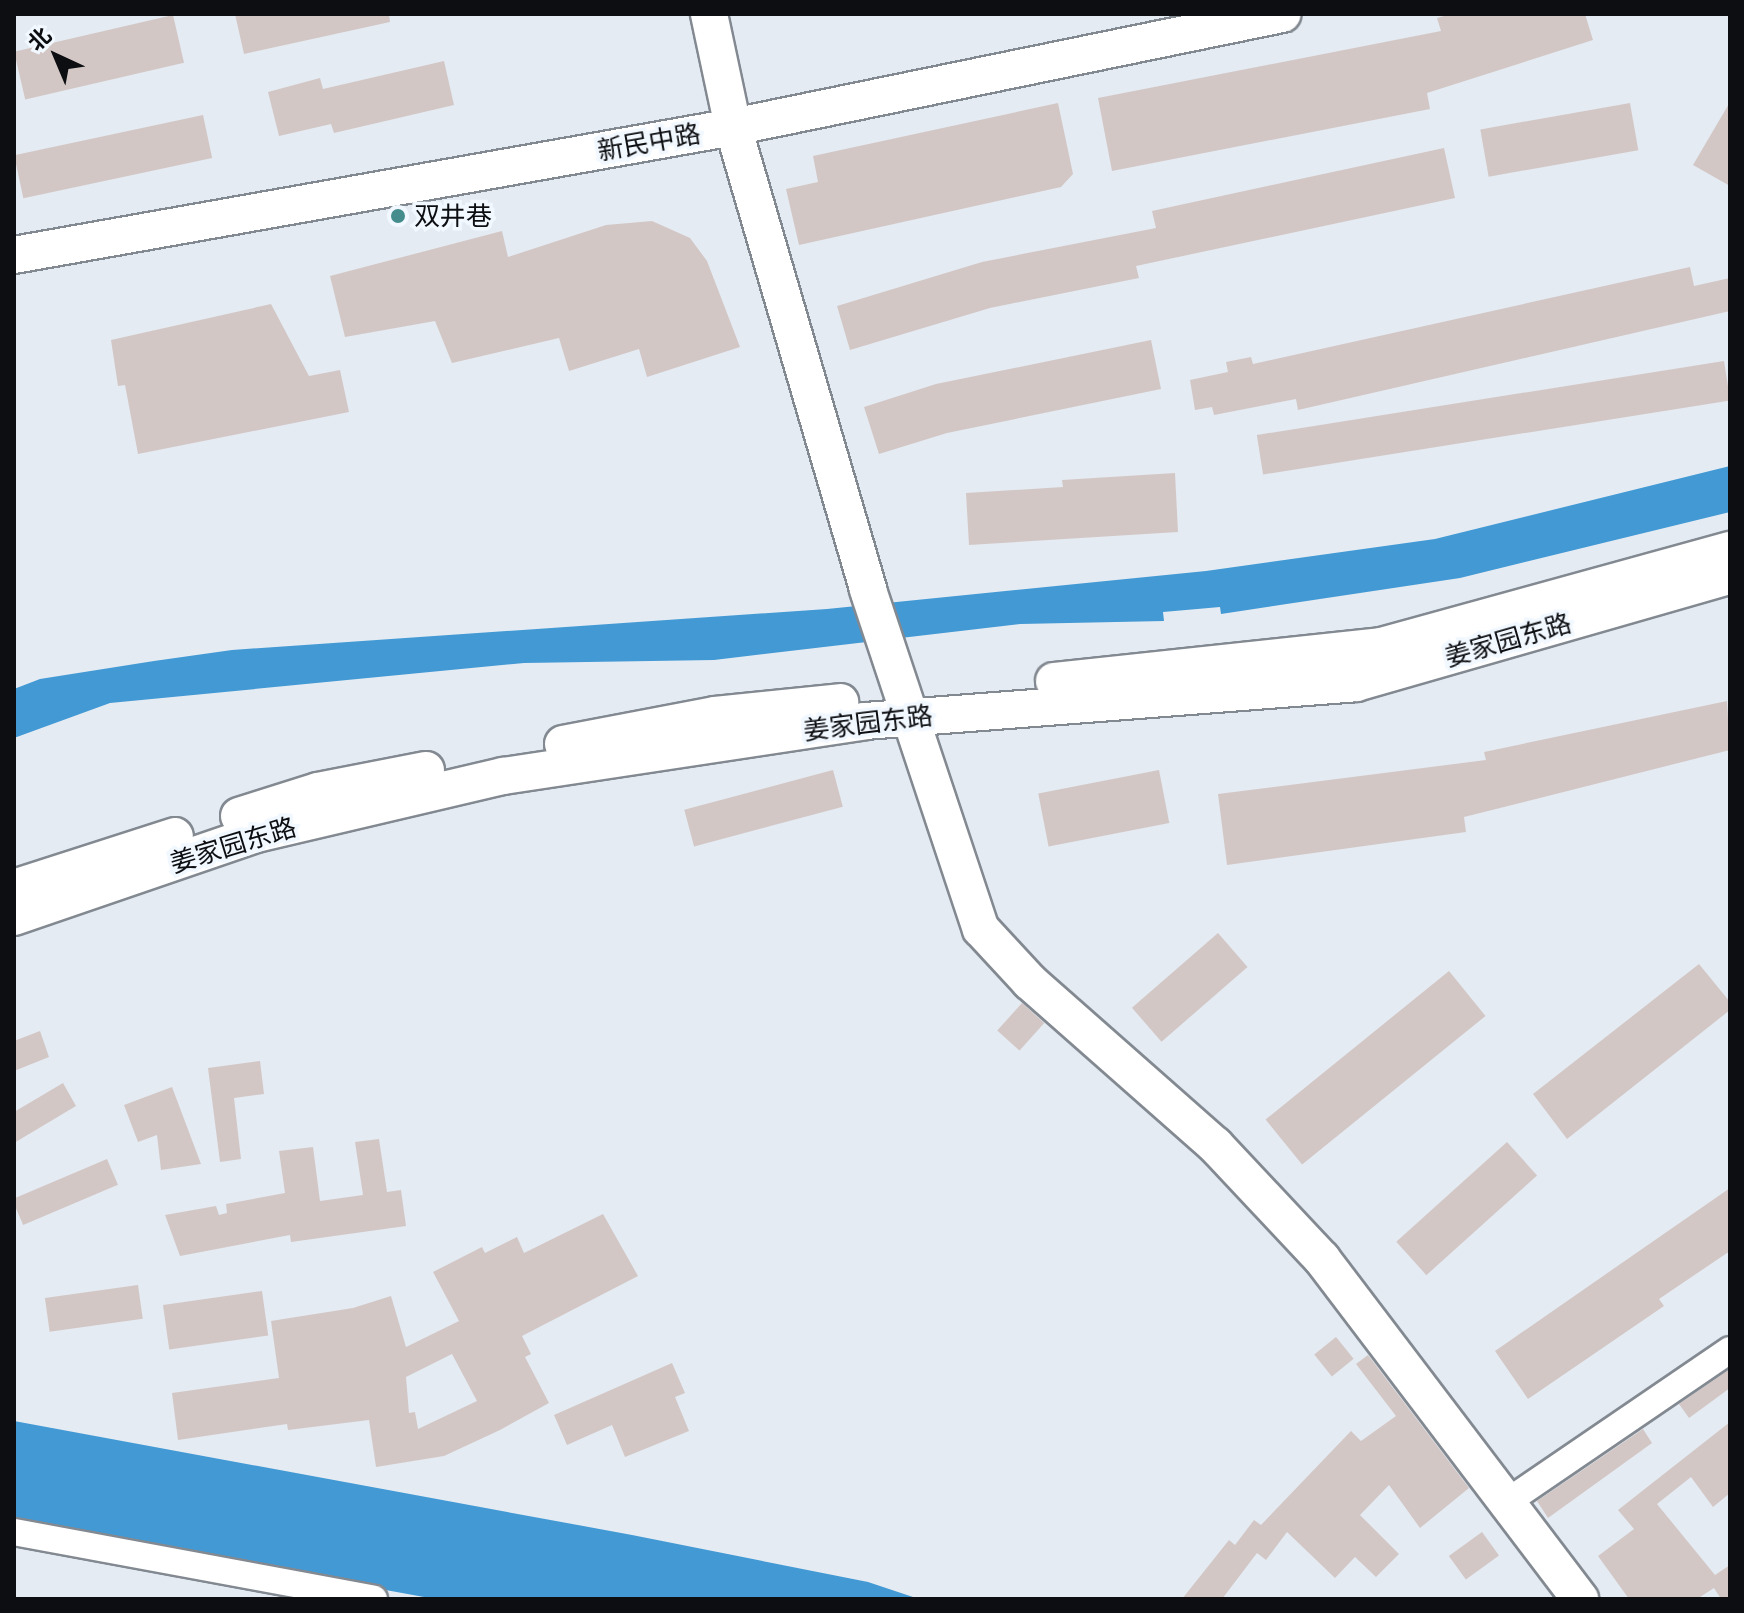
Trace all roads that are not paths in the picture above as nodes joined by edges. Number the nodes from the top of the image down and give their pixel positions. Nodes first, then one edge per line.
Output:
1 (709, 14) edge
2 (1282, 14) edge
3 (733, 127) junction
4 (14, 255) edge
5 (1730, 550) edge
6 (1730, 576) edge
7 (905, 706) junction
8 (14, 888) edge
9 (14, 917) edge
10 (1730, 1350) edge
11 (1510, 1500) junction
12 (14, 1532) edge
13 (374, 1599) edge
14 (1580, 1599) edge

1 - 3 main road
2 - 3 main road, 新民中路
3 - 4 main road, 新民中路
3 - 7 main road
5 - 7 main road, 姜家园东路
6 - 7 main road, 姜家园东路
7 - 8 main road, 姜家园东路
7 - 9 main road, 姜家园东路
7 - 11 main road
10 - 11 street
11 - 14 main road
12 - 13 street

